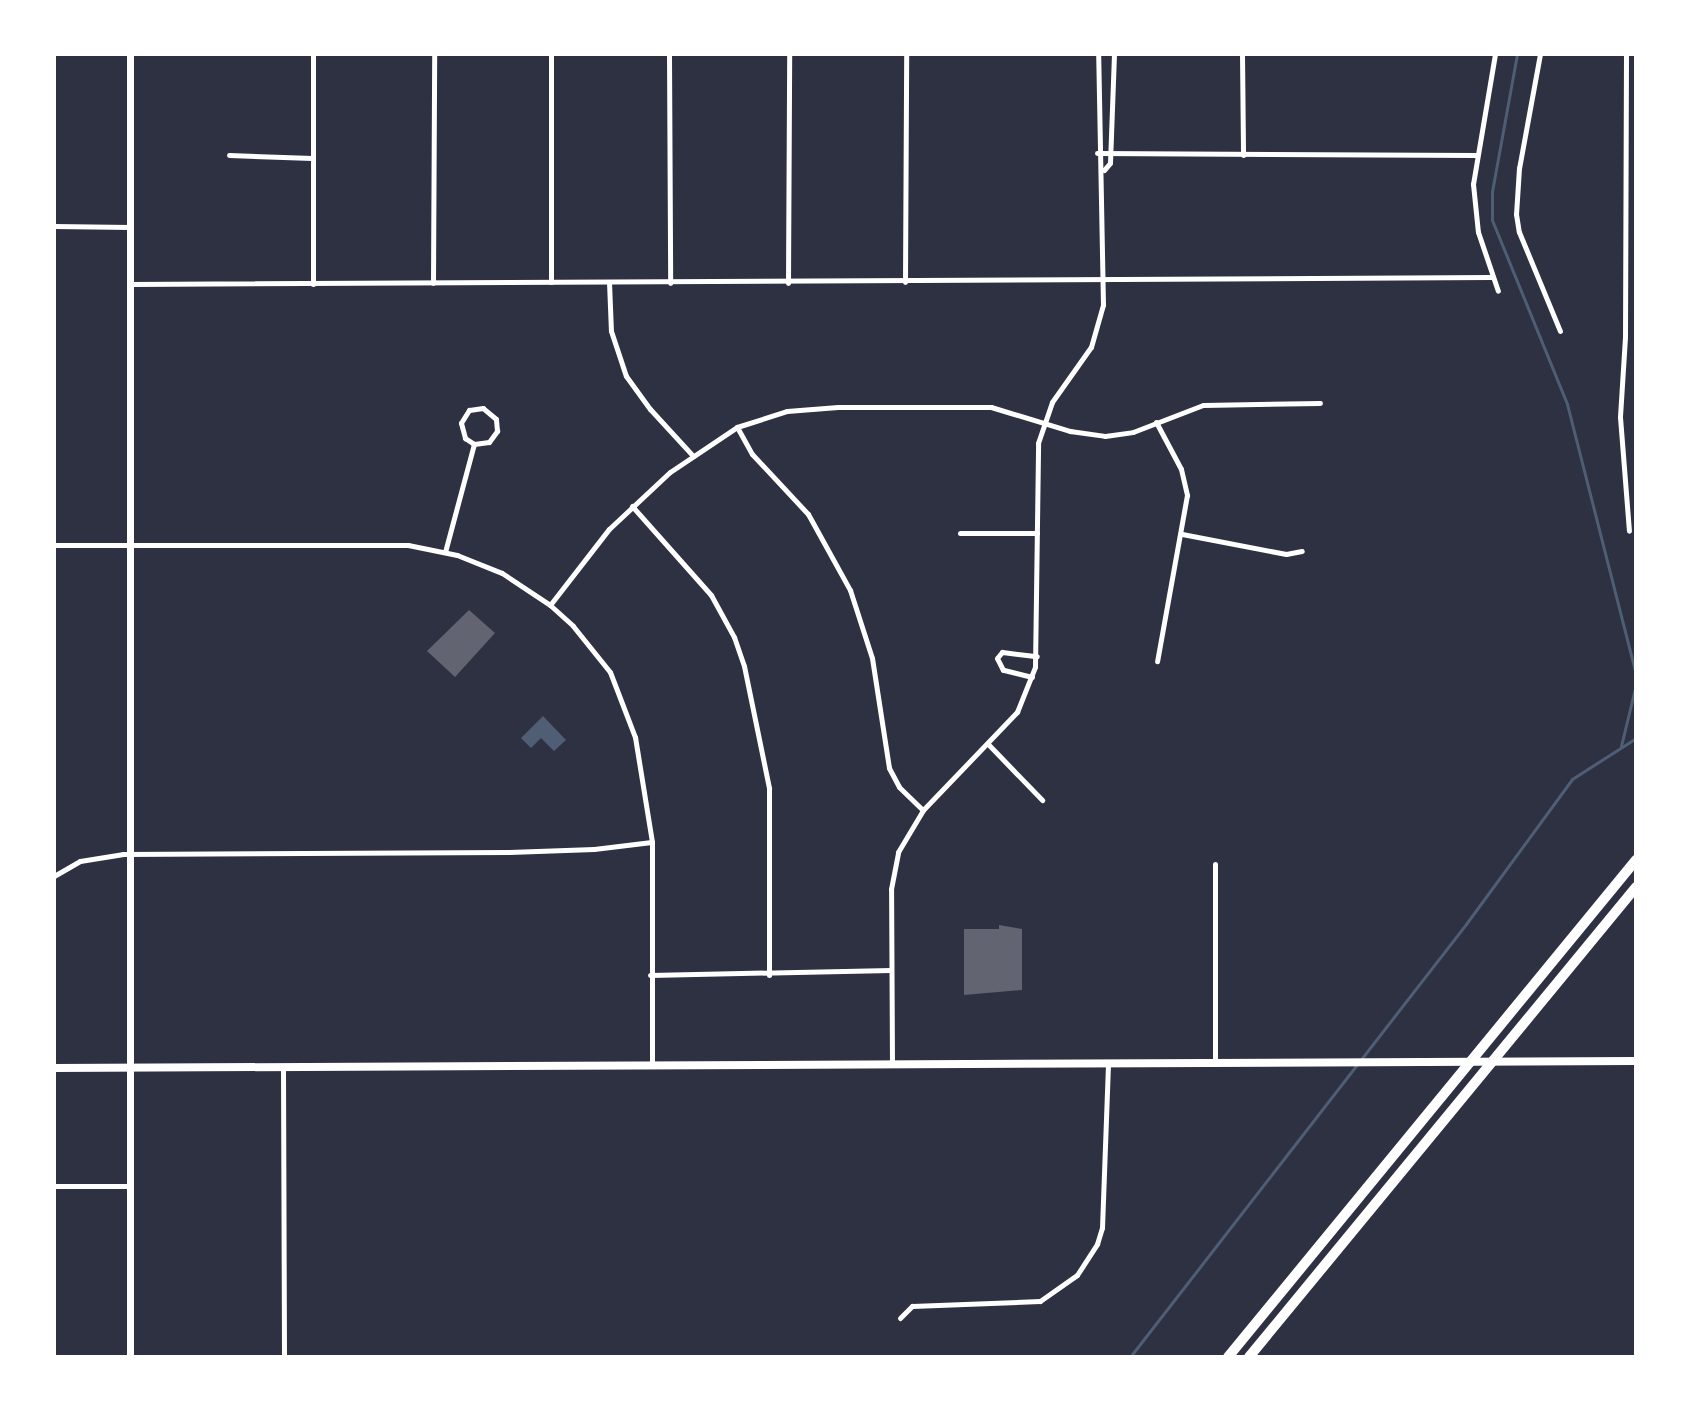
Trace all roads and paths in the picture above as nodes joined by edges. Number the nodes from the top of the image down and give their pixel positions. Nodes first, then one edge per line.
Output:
1 (130, 54) edge
2 (313, 54) edge
3 (434, 54) edge
4 (551, 54) edge
5 (669, 54) edge
6 (789, 54) edge
7 (906, 54) edge
8 (1098, 54) edge
9 (1114, 54) edge
10 (1242, 54) edge
11 (1495, 54) edge
12 (1540, 54) edge
13 (1626, 54) edge
14 (1097, 153) junction
15 (1110, 153) junction
16 (229, 155) dead end
17 (1243, 155) junction
18 (1477, 155) junction
19 (312, 158) junction
20 (1103, 171) junction
21 (54, 226) edge
22 (130, 227) junction
23 (1492, 277) junction
24 (1104, 281) junction
25 (551, 282) junction
26 (609, 282) junction
27 (905, 282) junction
28 (433, 283) junction
29 (670, 283) junction
30 (788, 283) junction
31 (130, 284) junction
32 (313, 284) junction
33 (1498, 291) dead end
34 (1560, 331) dead end
35 (1625, 337) junction
36 (1636, 337) edge
37 (1320, 403) dead end
38 (1043, 422) junction
39 (1156, 422) junction
40 (737, 427) junction
41 (474, 444) junction
42 (693, 456) junction
43 (632, 506) junction
44 (1629, 531) dead end
45 (960, 533) dead end
46 (1037, 533) junction
47 (1182, 534) junction
48 (54, 545) edge
49 (130, 545) junction
50 (1302, 551) dead end
51 (445, 552) junction
52 (550, 605) junction
53 (1037, 656) junction
54 (1157, 661) dead end
55 (1032, 677) junction
56 (988, 744) junction
57 (1042, 800) dead end
58 (923, 810) junction
59 (652, 842) junction
60 (130, 854) junction
61 (1636, 860) edge
62 (1215, 864) dead end
63 (54, 876) edge
64 (1636, 887) edge
65 (891, 970) junction
66 (650, 975) junction
67 (769, 975) junction
68 (1636, 1061) edge
69 (1215, 1064) junction
70 (1108, 1065) junction
71 (652, 1066) junction
72 (892, 1066) junction
73 (283, 1067) junction
74 (54, 1068) edge
75 (130, 1069) junction
76 (54, 1186) edge
77 (130, 1186) junction
78 (900, 1318) dead end
79 (130, 1357) edge
80 (284, 1357) edge
81 (1228, 1357) edge
82 (1249, 1357) edge

1 - 22 street
2 - 19 street
3 - 28 street
4 - 25 street
5 - 29 street
6 - 30 street
7 - 27 street
8 - 14 street
9 - 15 street
10 - 17 street
11 - 18 street
12 - 34 street
13 - 35 street
14 - 15 street
14 - 20 street
15 - 17 street
15 - 20 street
16 - 19 street
17 - 18 street
18 - 23 street
19 - 32 street
20 - 24 street
21 - 22 street
22 - 31 street
23 - 24 street
23 - 33 street
24 - 27 street
24 - 38 street
25 - 26 street
25 - 28 street
26 - 29 street
26 - 42 street
27 - 30 street
28 - 32 street
29 - 30 street
31 - 32 street
31 - 49 street
35 - 36 street
35 - 44 street
37 - 39 street
38 - 39 street
38 - 40 street
38 - 46 street
39 - 47 street
40 - 42 street
40 - 58 street
41 - 41 street
41 - 51 street
42 - 43 street
43 - 52 street
43 - 67 street
45 - 46 street
46 - 53 street
47 - 50 street
47 - 54 street
48 - 49 street
49 - 51 street
49 - 60 street
51 - 52 street
52 - 59 street
53 - 55 street
53 - 55 street
55 - 56 street
56 - 57 street
56 - 58 street
58 - 65 street
59 - 60 street
59 - 66 street
60 - 63 street
60 - 75 street
61 - 81 highway
62 - 69 street
64 - 82 highway
65 - 67 street
65 - 72 street
66 - 67 street
66 - 71 street
68 - 69 main road
69 - 70 main road
70 - 72 main road
70 - 78 street
71 - 72 main road
71 - 73 main road
73 - 75 main road
73 - 80 street
74 - 75 main road
75 - 77 street
76 - 77 street
77 - 79 street

